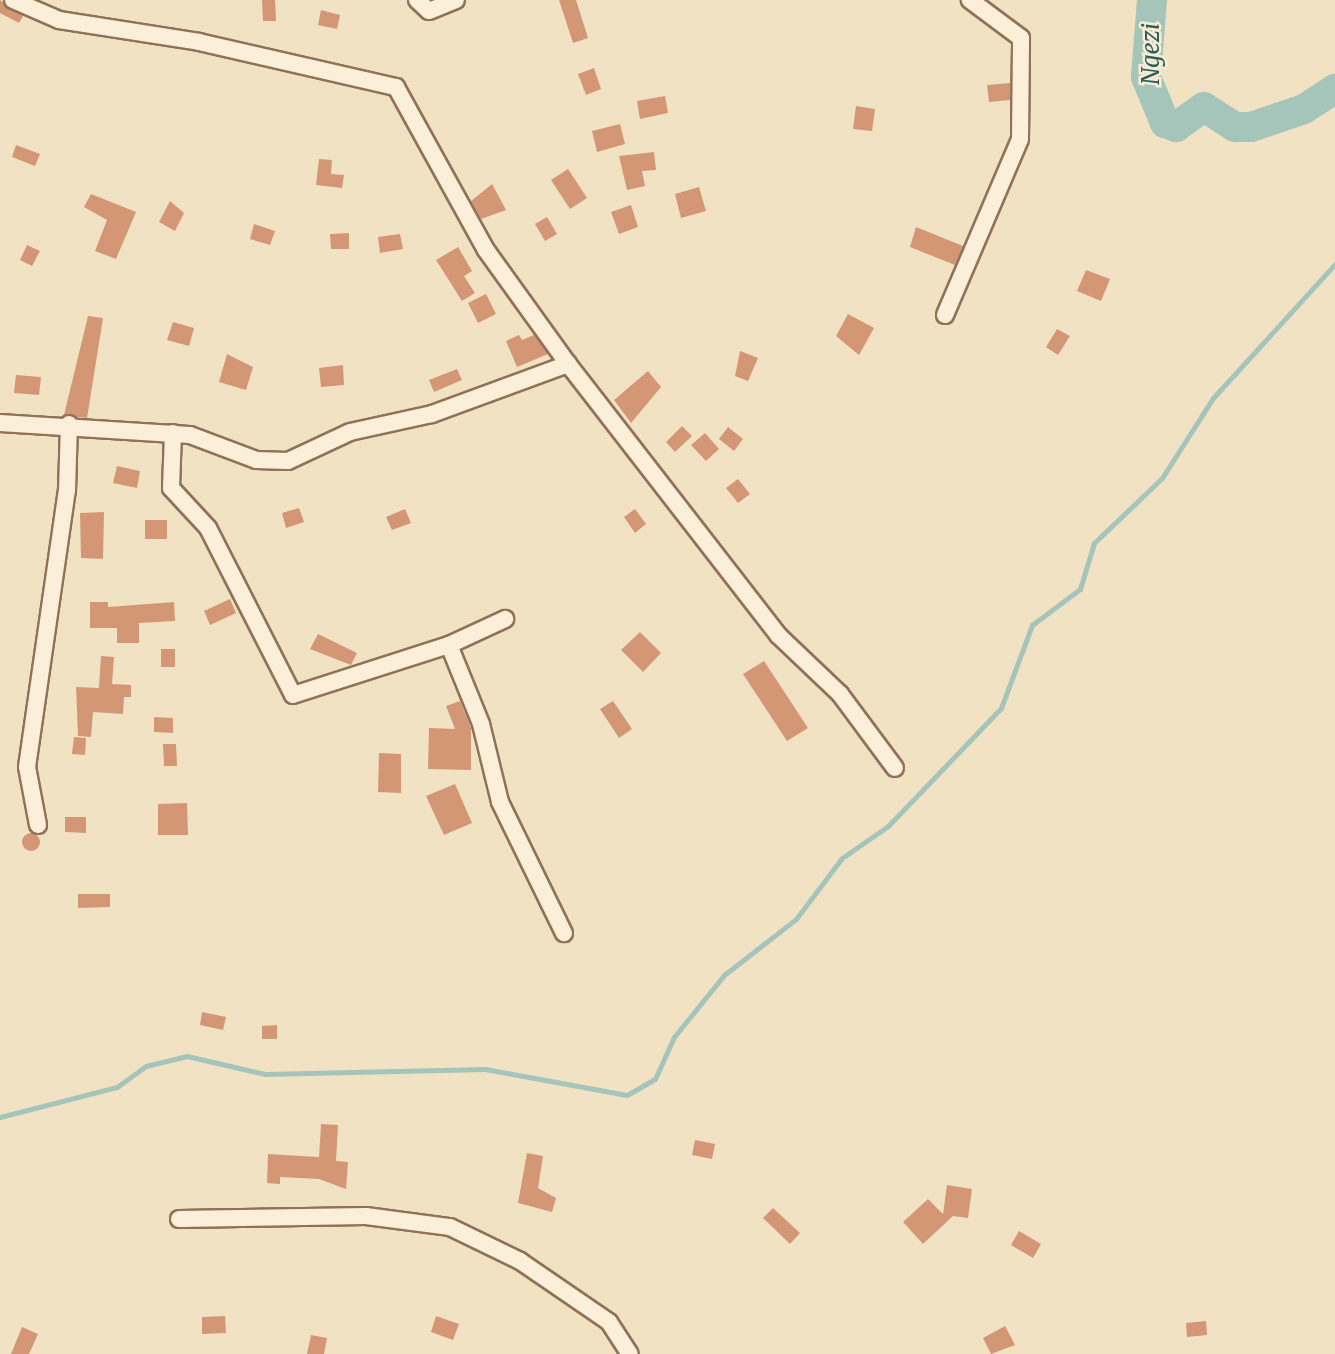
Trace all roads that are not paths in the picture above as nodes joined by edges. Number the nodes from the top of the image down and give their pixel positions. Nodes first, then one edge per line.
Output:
1 (13, 0) edge
2 (417, 0) edge
3 (456, 0) edge
4 (970, 0) edge
5 (945, 315) dead end
6 (568, 365) junction
7 (0, 423) edge
8 (69, 425) junction
9 (173, 433) junction
10 (505, 619) dead end
11 (449, 645) junction
12 (895, 768) dead end
13 (38, 825) dead end
14 (564, 933) dead end
15 (179, 1219) dead end
16 (630, 1354) edge

1 - 6 street
2 - 3 street
4 - 5 street
6 - 9 street
6 - 12 street
7 - 8 street
8 - 9 street
8 - 13 street
9 - 11 street
10 - 11 street
11 - 14 street
15 - 16 street

